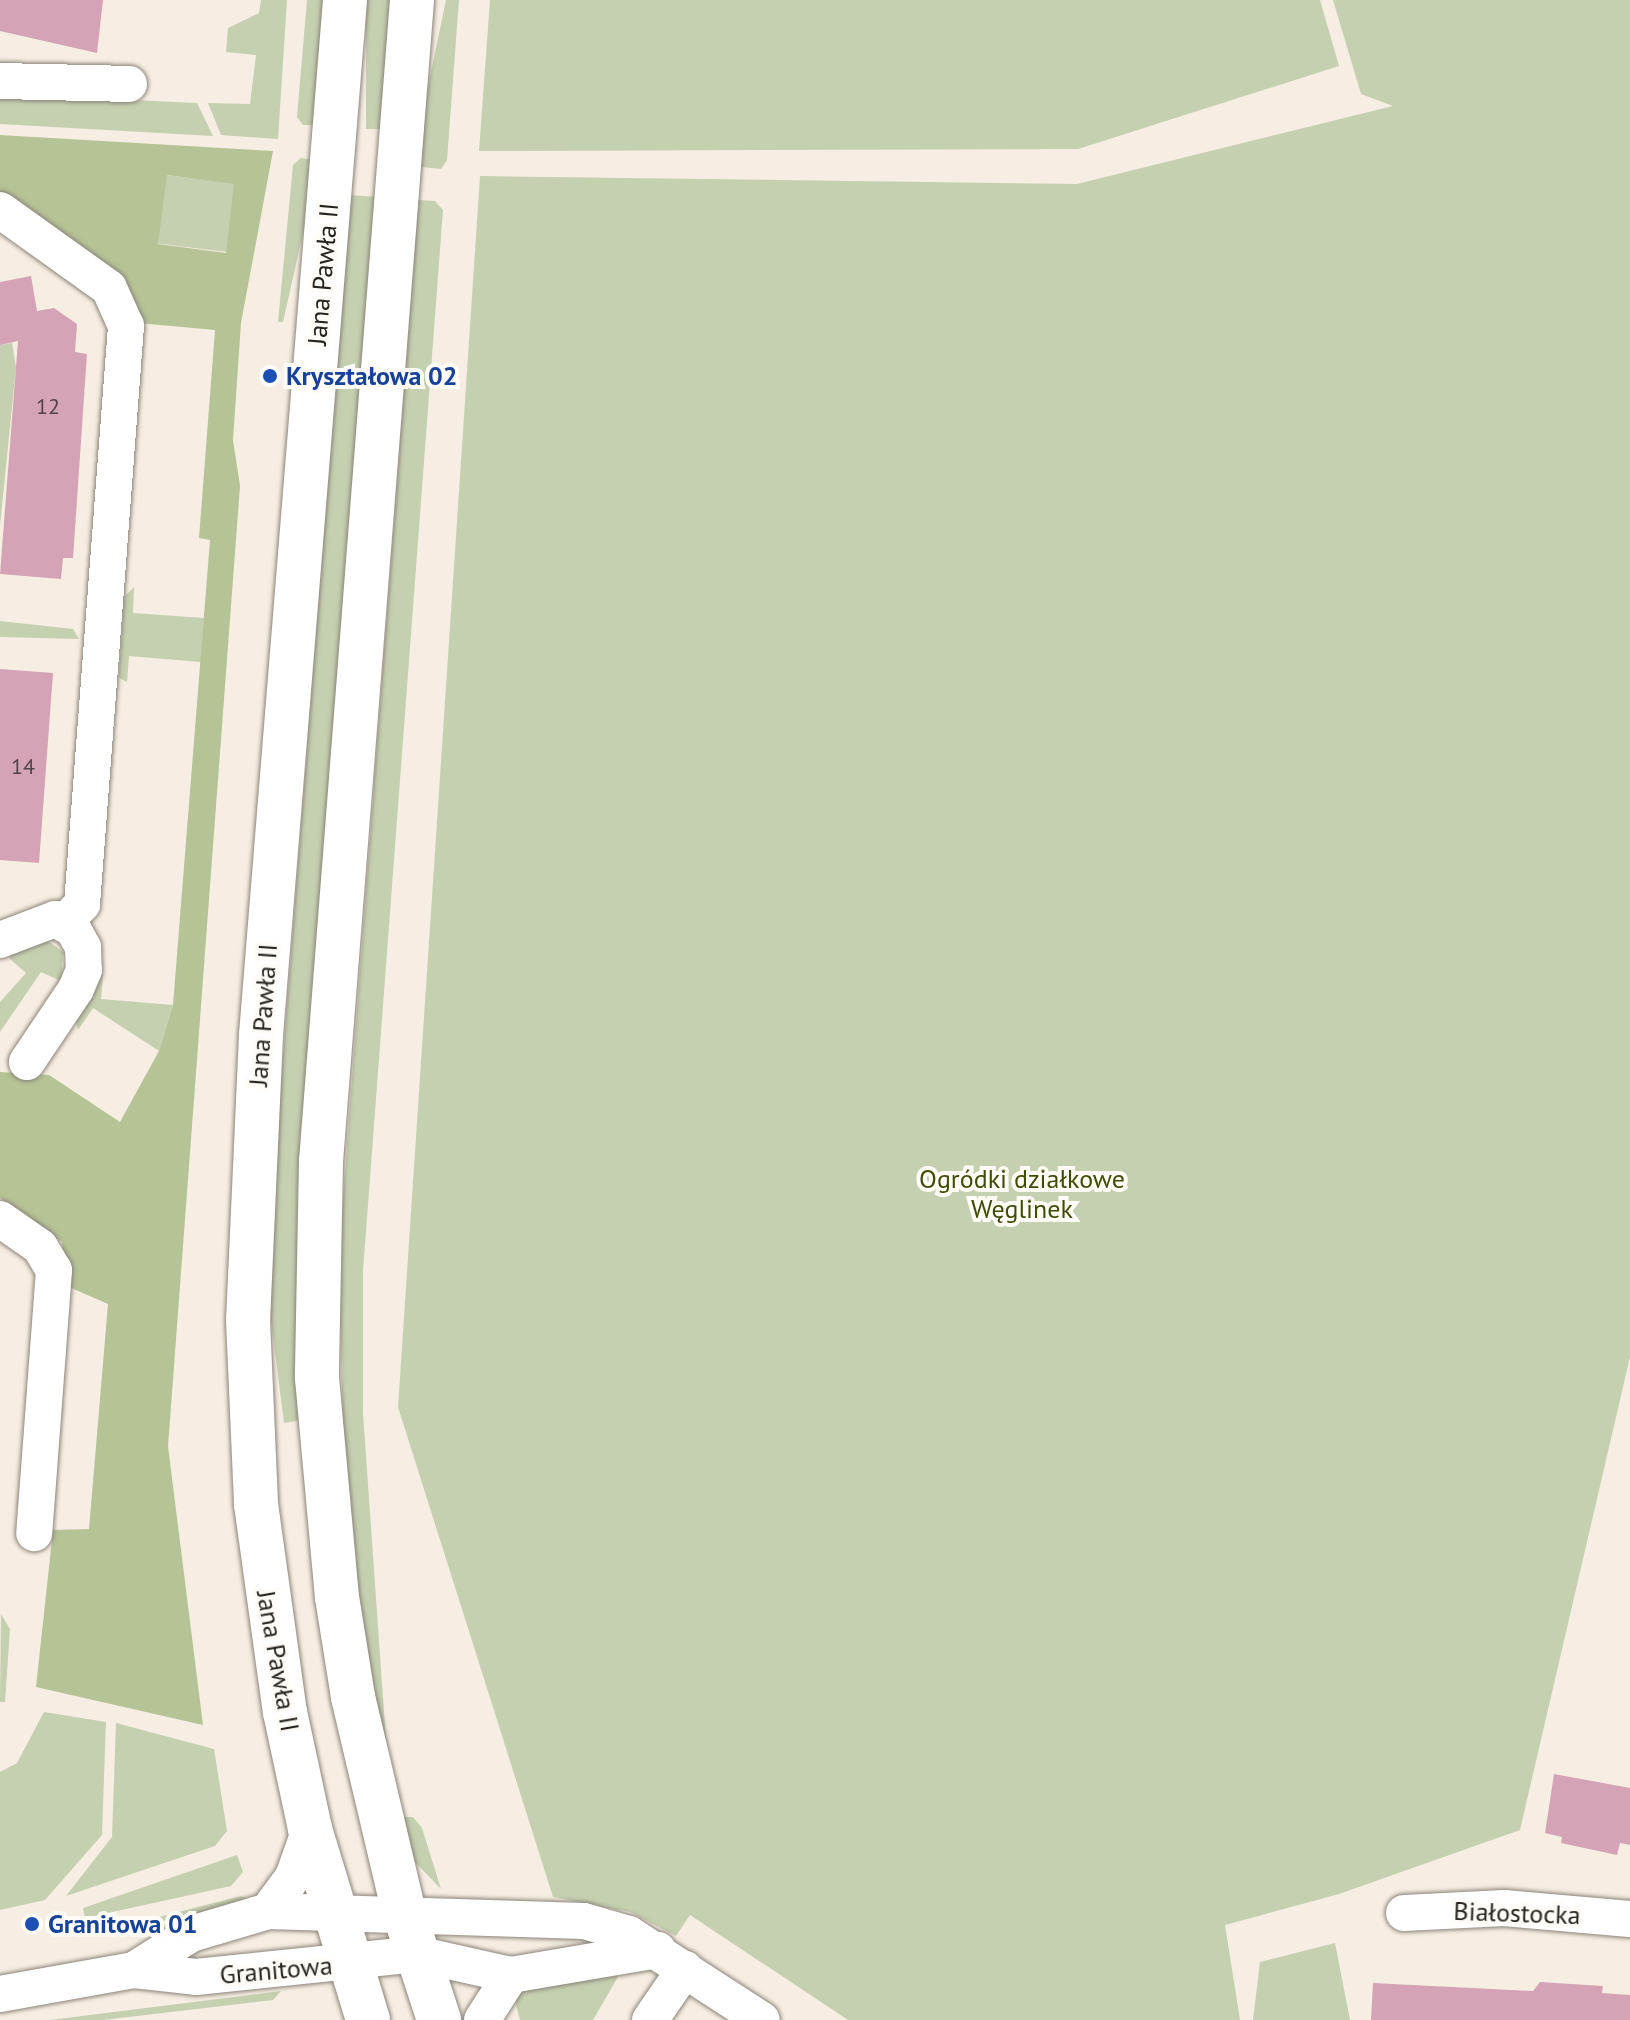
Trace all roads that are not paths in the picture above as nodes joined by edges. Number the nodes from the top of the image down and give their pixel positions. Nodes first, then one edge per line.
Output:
1 (345, 0) edge
2 (412, 0) edge
3 (0, 81) edge
4 (129, 84) dead end
5 (0, 210) edge
6 (65, 922) junction
7 (0, 940) edge
8 (27, 1062) dead end
9 (0, 1219) edge
10 (34, 1533) dead end
11 (310, 1829) junction
12 (268, 1911) junction
13 (404, 1912) junction
14 (334, 1913) junction
15 (1404, 1913) dead end
16 (1630, 1919) edge
17 (417, 1954) junction
18 (672, 1960) junction
19 (349, 1963) junction
20 (134, 1970) junction
21 (511, 1975) junction
22 (0, 1994) edge
23 (757, 2019) edge
24 (368, 2020) edge
25 (439, 2020) edge
26 (482, 2020) edge
27 (650, 2020) edge

1 - 11 main road, Jana Pawła II
2 - 13 main road
3 - 4 street
5 - 6 street
6 - 7 street
6 - 8 street
9 - 10 street
11 - 12 street
11 - 14 main road, Jana Pawła II
12 - 14 street, Granitowa
12 - 20 street, Granitowa
13 - 14 street, Granitowa
13 - 17 main road
13 - 18 street, Granitowa
14 - 19 main road, Jana Pawła II
15 - 16 street, Białostocka
17 - 19 street, Granitowa
17 - 21 street
17 - 25 main road
18 - 21 street
18 - 23 street, Granitowa
18 - 27 street
19 - 20 street, Granitowa
19 - 24 main road, Jana Pawła II
20 - 22 street, Granitowa
21 - 26 street

